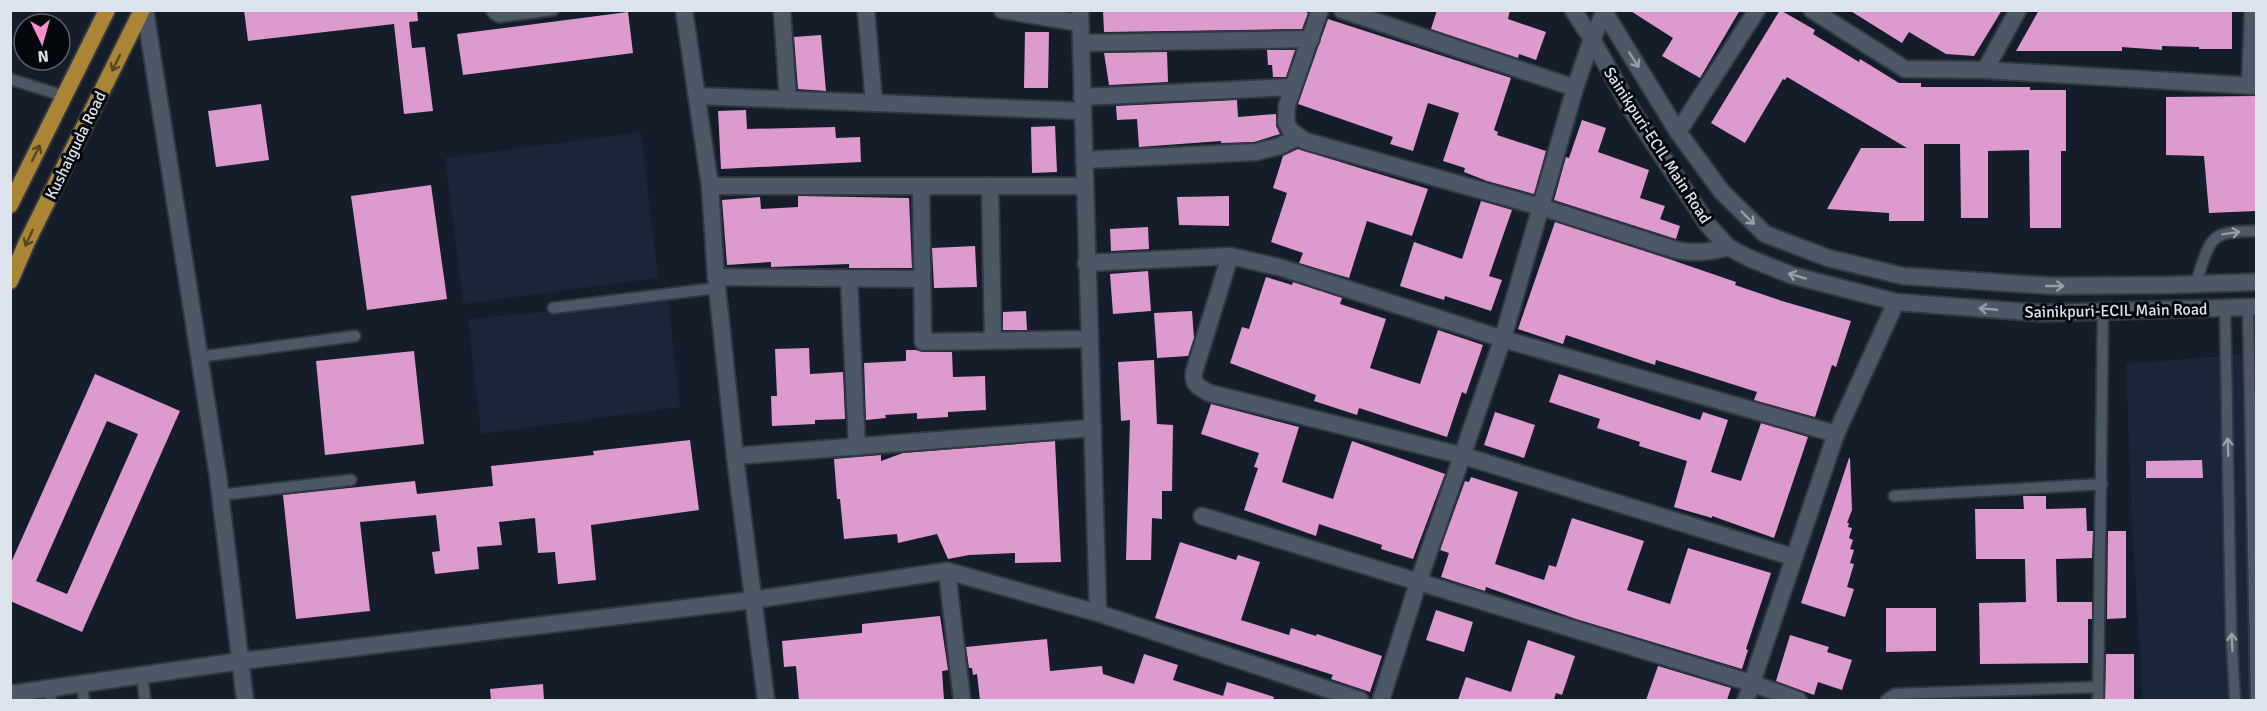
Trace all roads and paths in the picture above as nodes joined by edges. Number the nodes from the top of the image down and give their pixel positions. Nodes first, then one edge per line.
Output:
1 (106, 10) edge
2 (144, 10) edge
3 (491, 10) edge
4 (553, 10) edge
5 (684, 10) edge
6 (782, 10) edge
7 (866, 10) edge
8 (1002, 10) edge
9 (1320, 10) edge
10 (1342, 10) edge
11 (1573, 10) edge
12 (1757, 10) edge
13 (1812, 10) edge
14 (2018, 10) edge
15 (2253, 10) edge
16 (1604, 12) edge
17 (1080, 17) edge
18 (1311, 39) junction
19 (1592, 39) junction
20 (1081, 43) junction
21 (1984, 70) junction
22 (10, 79) edge
23 (2253, 86) edge
24 (1293, 87) junction
25 (1575, 88) junction
26 (64, 96) junction
27 (697, 96) junction
28 (788, 100) junction
29 (874, 103) junction
30 (1083, 104) junction
31 (1678, 132) junction
32 (1298, 137) junction
33 (1084, 160) junction
34 (710, 186) junction
35 (1085, 186) junction
36 (921, 187) junction
37 (990, 187) junction
38 (10, 205) edge
39 (1541, 207) junction
40 (2256, 231) edge
41 (1728, 247) junction
42 (1230, 256) junction
43 (1086, 263) junction
44 (849, 279) junction
45 (922, 279) junction
46 (10, 281) edge
47 (2256, 282) edge
48 (716, 283) junction
49 (2195, 284) junction
50 (1896, 302) junction
51 (2252, 307) edge
52 (553, 308) dead end
53 (2225, 308) junction
54 (2103, 312) junction
55 (355, 336) dead end
56 (1090, 339) junction
57 (1503, 339) junction
58 (993, 340) junction
59 (199, 357) junction
60 (1093, 428) junction
61 (1836, 434) junction
62 (857, 447) junction
63 (735, 456) junction
64 (1464, 456) junction
65 (351, 480) dead end
66 (2102, 484) junction
67 (220, 495) junction
68 (1894, 496) dead end
69 (2254, 512) edge
70 (2230, 513) junction
71 (1202, 516) dead end
72 (1793, 557) junction
73 (947, 571) junction
74 (1419, 583) junction
75 (753, 600) junction
76 (1098, 613) junction
77 (242, 661) junction
78 (142, 675) junction
79 (1751, 683) junction
80 (2098, 687) junction
81 (83, 692) edge
82 (2256, 693) edge
83 (10, 694) edge
84 (50, 694) edge
85 (2016, 696) edge
86 (2235, 697) edge
87 (2256, 699) edge
88 (145, 700) edge
89 (245, 700) edge
90 (766, 700) edge
91 (962, 700) edge
92 (1360, 700) edge
93 (1381, 700) edge
94 (1746, 700) edge
95 (1798, 700) edge
96 (1886, 700) edge
97 (2098, 700) edge

1 - 26 main road, Kushaiguda Road
2 -> 46 main road, Kushaiguda Road
2 - 59 street
3 - 4 lane
5 - 27 street
6 - 28 street
7 - 29 street
8 - 17 street
9 - 18 street
10 - 25 street
11 - 19 street, Sainikpuri-ECIL Main Road
12 - 31 street
13 - 21 street
14 - 21 street
15 - 23 street
16 - 19 street
16 -> 31 street, Sainikpuri-ECIL Main Road
17 - 20 street
18 - 20 street
18 - 24 street
19 - 25 street
19 - 41 street, Sainikpuri-ECIL Main Road
20 - 30 street
21 - 23 street
22 - 26 lane
24 - 30 street
24 - 32 street
25 - 39 street
38 -> 26 main road, Kushaiguda Road
27 - 28 street
27 - 34 street
28 - 29 street
29 - 30 street
30 - 33 street
31 -> 49 street, Sainikpuri-ECIL Main Road
32 - 33 street
32 - 39 street
33 - 35 street
34 - 36 street
34 - 48 street
35 - 37 street
35 - 43 street
36 - 37 street
36 - 45 street
37 - 58 street
39 - 41 street
39 - 57 street
49 -> 40 lane
50 -> 41 street, Sainikpuri-ECIL Main Road
42 - 43 street
42 - 57 street
42 - 64 street
43 - 56 street
44 - 45 street
44 - 48 street
44 - 62 street
45 - 58 street
47 - 49 street, Sainikpuri-ECIL Main Road
48 - 52 lane
48 - 63 street
54 -> 50 street, Sainikpuri-ECIL Main Road
50 - 61 street
51 - 53 street, Sainikpuri-ECIL Main Road
51 - 69 lane
53 - 54 street, Sainikpuri-ECIL Main Road
70 -> 53 lane
54 - 66 lane
55 - 59 lane
56 - 58 street
56 - 60 street
57 - 61 street
57 - 64 street
59 - 67 street
60 - 62 street
60 - 76 street
61 - 72 street
62 - 63 street
63 - 75 street
64 - 72 street
64 - 74 street
65 - 67 lane
66 - 68 lane
66 - 80 lane
67 - 77 street
69 - 70 lane
69 - 82 lane
86 -> 70 lane
71 - 74 street
72 - 79 street
73 - 75 street
73 - 76 street
73 - 91 street
74 - 79 street
74 - 93 street
75 - 77 street
75 - 90 street
76 - 92 street
77 - 78 street
77 - 89 street
78 - 81 street
78 - 88 lane
79 - 94 street
79 - 95 street
80 - 85 lane
80 - 97 lane
81 - 84 street
82 - 86 lane
82 - 87 lane
83 - 84 street
85 - 96 lane

